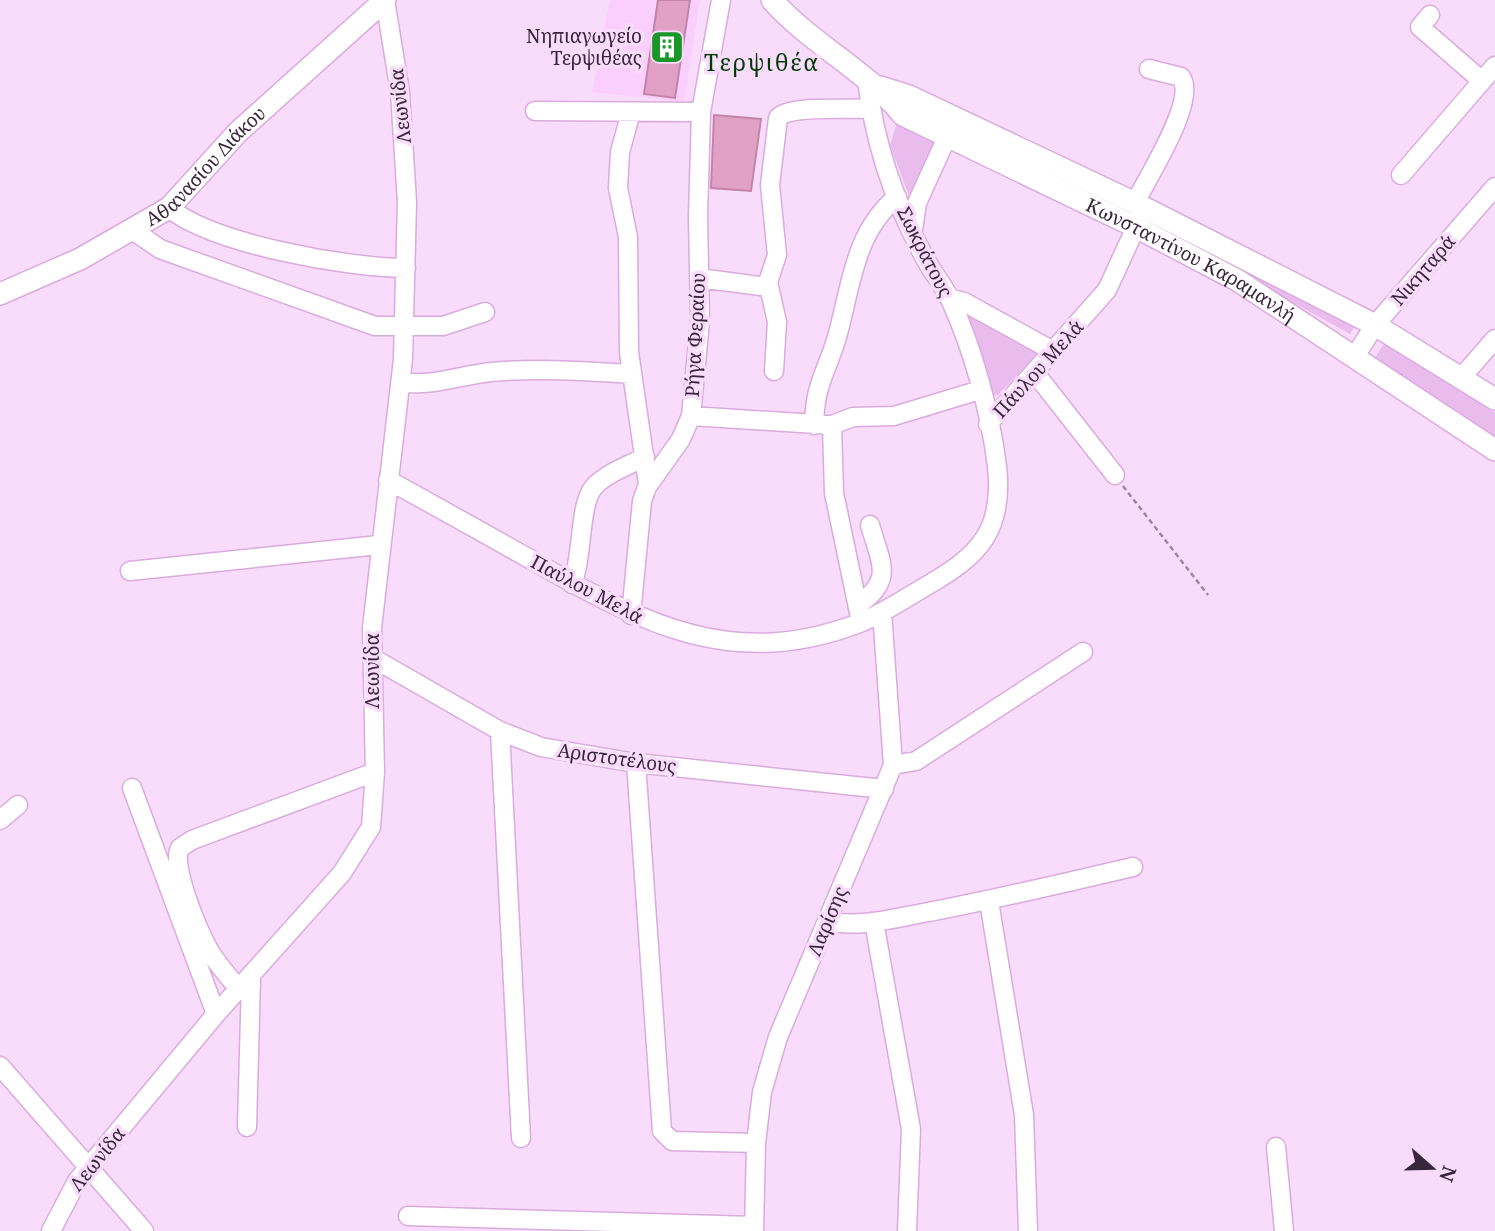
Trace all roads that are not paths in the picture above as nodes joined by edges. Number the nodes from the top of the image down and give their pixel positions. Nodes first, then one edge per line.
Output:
1 (385, 0) edge
2 (721, 0) edge
3 (772, 0) edge
4 (1430, 15) dead end
5 (1495, 66) edge
6 (1149, 69) dead end
7 (1482, 81) junction
8 (874, 83) junction
9 (870, 108) junction
10 (535, 111) dead end
11 (631, 112) junction
12 (701, 112) junction
13 (947, 136) junction
14 (1401, 175) dead end
15 (1495, 187) edge
16 (897, 197) junction
17 (169, 208) junction
18 (1138, 213) junction
19 (913, 230) junction
20 (134, 231) junction
21 (406, 268) junction
22 (699, 278) junction
23 (768, 287) junction
24 (0, 293) edge
25 (949, 298) junction
26 (485, 312) dead end
27 (1375, 325) junction
28 (405, 328) junction
29 (1495, 339) edge
30 (1053, 351) junction
31 (1355, 356) junction
32 (774, 371) dead end
33 (1035, 373) junction
34 (632, 374) junction
35 (1461, 377) junction
36 (401, 382) junction
37 (980, 390) junction
38 (1495, 399) edge
39 (691, 416) junction
40 (988, 424) junction
41 (823, 425) junction
42 (1495, 450) edge
43 (645, 457) junction
44 (1115, 475) road end
45 (388, 480) junction
46 (648, 484) junction
47 (870, 525) dead end
48 (379, 545) junction
49 (130, 571) dead end
50 (572, 584) junction
51 (882, 612) junction
52 (860, 613) junction
53 (631, 615) junction
54 (1083, 652) dead end
55 (371, 657) junction
56 (500, 732) junction
57 (636, 763) junction
58 (893, 765) junction
59 (375, 772) junction
60 (132, 788) dead end
61 (884, 789) junction
62 (18, 805) dead end
63 (0, 820) edge
64 (1133, 867) dead end
65 (989, 901) junction
66 (827, 921) junction
67 (874, 922) junction
68 (245, 984) junction
69 (216, 1014) junction
70 (0, 1066) edge
71 (247, 1126) dead end
72 (520, 1138) dead end
73 (755, 1143) junction
74 (1276, 1147) dead end
75 (89, 1169) junction
76 (408, 1216) dead end
77 (754, 1229) edge
78 (51, 1231) edge
79 (144, 1231) edge
80 (907, 1231) edge
81 (1028, 1231) edge
82 (1284, 1231) edge

1 - 17 street, Αθανασίου Διάκου
1 - 21 street, Λεωνίδα
2 - 12 street, Ρήγα Φεραίου
3 - 8 street, Κωνσταντίνου Καραμανλή
4 - 7 street
5 - 7 street
6 - 18 street, Πάυλου Μελά
7 - 14 street
8 - 9 street, Σωκράτους
8 - 13 street, Κωνσταντίνου Καραμανλή
8 - 18 street, Κωνσταντίνου Καραμανλή
9 - 16 street, Σωκράτους
9 - 23 street
10 - 11 street
11 - 12 street
11 - 34 street
12 - 22 street, Ρήγα Φεραίου
13 - 18 street, Κωνσταντίνου Καραμανλή
13 - 19 street
15 - 27 street, Νικηταρά
16 - 19 street, Σωκράτους
16 - 41 street
17 - 20 street, Αθανασίου Διάκου
17 - 21 street
18 - 27 street, Κωνσταντίνου Καραμανλή
18 - 30 street, Πάυλου Μελά
18 - 31 street, Κωνσταντίνου Καραμανλή
19 - 25 street, Σωκράτους
20 - 24 street, Αθανασίου Διάκου
20 - 28 street
21 - 28 street, Λεωνίδα
22 - 23 street
22 - 39 street, Ρήγα Φεραίου
23 - 32 street
25 - 30 street
25 - 37 street, Σωκράτους
26 - 28 street
27 - 31 street, Νικηταρά
27 - 35 street, Κωνσταντίνου Καραμανλή
28 - 36 street, Λεωνίδα
29 - 35 street
30 - 33 street, Πάυλου Μελά
31 - 42 street, Κωνσταντίνου Καραμανλή
33 - 40 street, Πάυλου Μελά
33 - 44 street
34 - 36 street
34 - 43 street
35 - 38 street, Κωνσταντίνου Καραμανλή
36 - 45 street, Λεωνίδα
37 - 40 street, Σωκράτους
37 - 41 street
39 - 41 street
39 - 46 street, Ρήγα Φεραίου
40 - 51 street, Πάυλου Μελά
41 - 52 street
43 - 46 street
43 - 50 street
45 - 48 street, Λεωνίδα
45 - 50 street, Παύλου Μελά
46 - 53 street, Ρήγα Φεραίου
47 - 52 street
48 - 49 street
48 - 55 street, Λεωνίδα
50 - 53 street, Παύλου Μελά
51 - 52 street, Παύλου Μελά
51 - 58 street, Λαρίσης
52 - 53 street, Παύλου Μελά
54 - 58 street
55 - 56 street, Αριστοτέλους
55 - 59 street, Λεωνίδα
56 - 57 street, Αριστοτέλους
56 - 72 street
57 - 61 street, Αριστοτέλους
57 - 73 street
58 - 61 street, Λαρίσης
59 - 68 street, Λεωνίδα
59 - 68 street
60 - 69 street
61 - 66 street, Λαρίσης
62 - 63 street
64 - 65 street
65 - 67 street
65 - 81 street
66 - 67 street
66 - 73 street, Λαρίσης
67 - 80 street
68 - 69 street, Λεωνίδα
68 - 71 street
69 - 75 street, Λεωνίδα
70 - 75 street
73 - 77 street, Λαρίσης
74 - 82 street
75 - 78 street, Λεωνίδα
75 - 79 street
76 - 77 street

